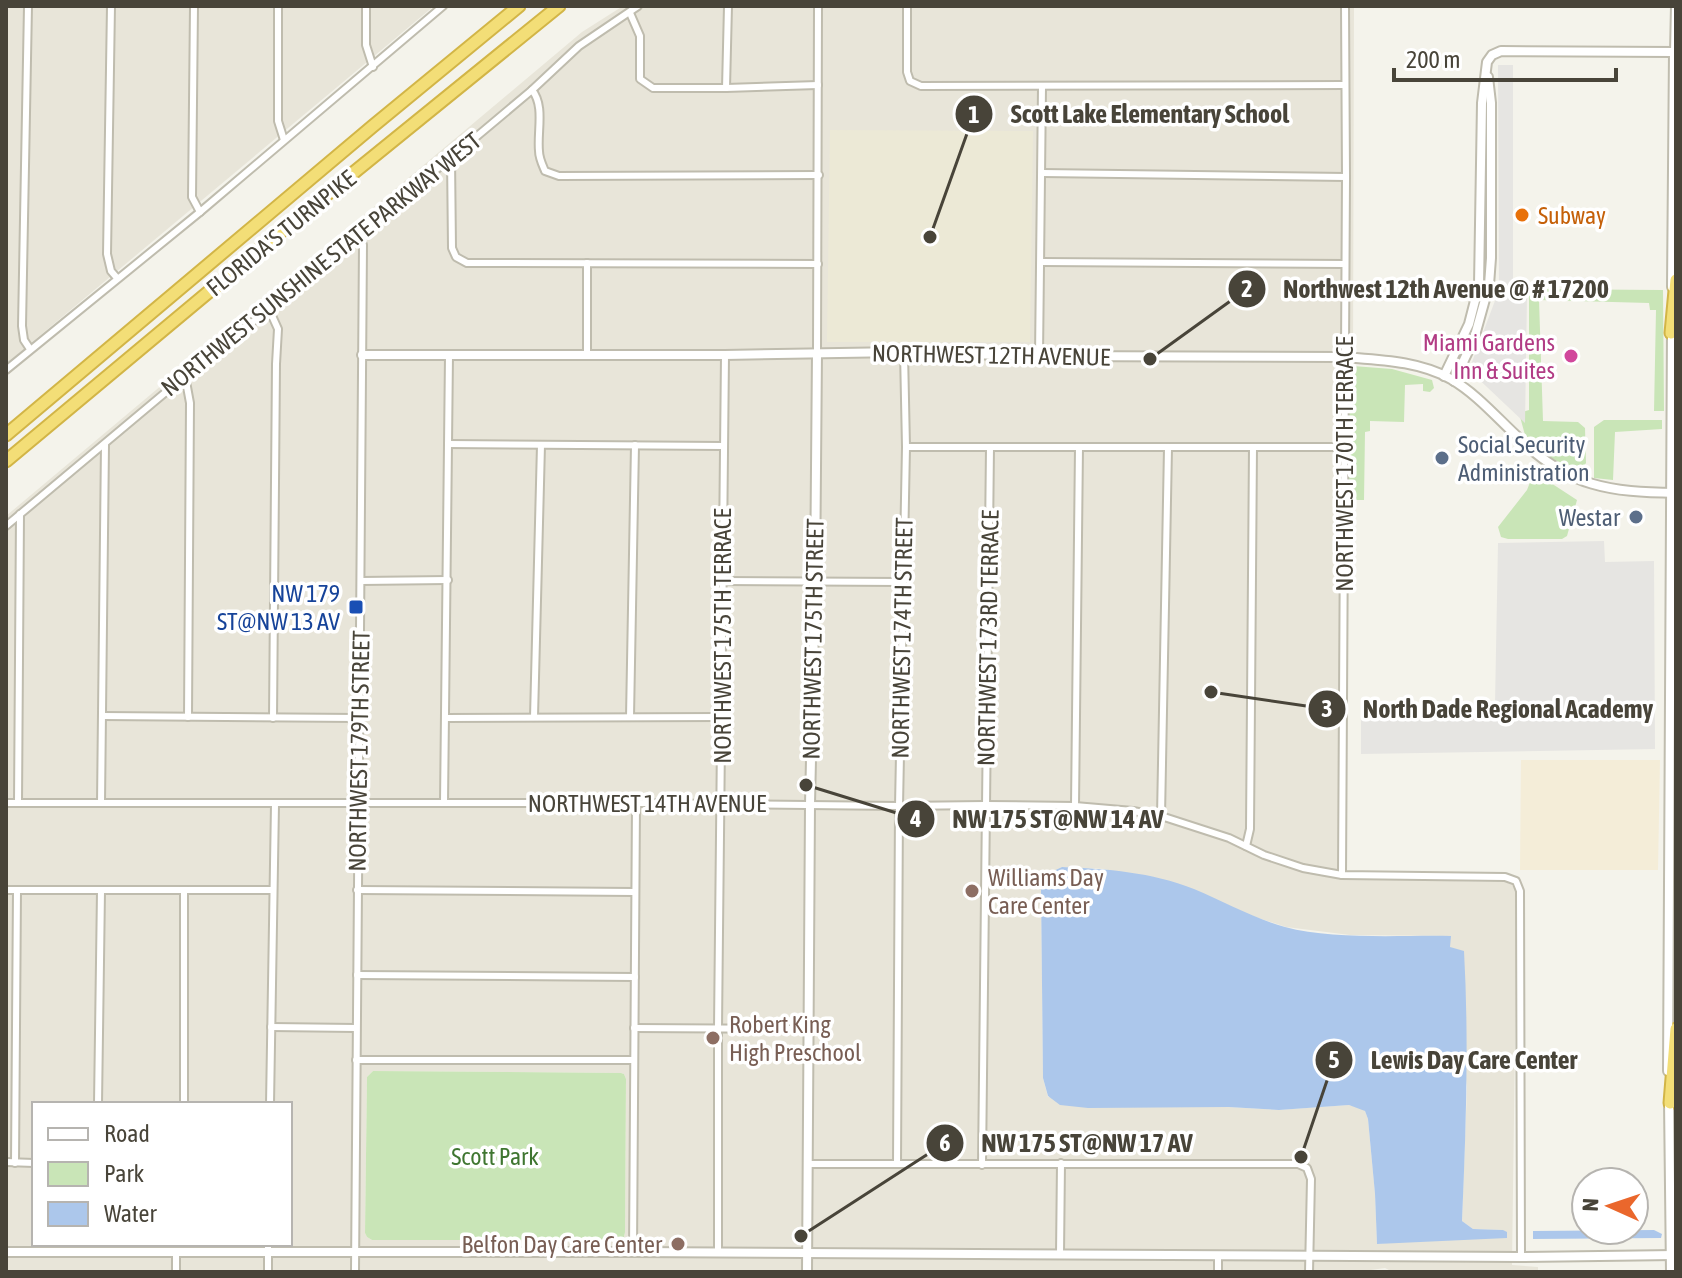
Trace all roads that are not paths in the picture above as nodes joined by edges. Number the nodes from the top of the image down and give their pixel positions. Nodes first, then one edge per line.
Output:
1 (28, 6) edge
2 (111, 6) edge
3 (194, 6) edge
4 (278, 6) edge
5 (366, 6) edge
6 (443, 6) edge
7 (519, 6) edge
8 (559, 6) edge
9 (638, 6) edge
10 (728, 6) edge
11 (818, 6) edge
12 (907, 6) edge
13 (1345, 6) edge
14 (1675, 6) edge
15 (630, 13) junction
16 (1674, 52) edge
17 (373, 67) junction
18 (818, 85) junction
19 (1345, 85) junction
20 (1042, 87) junction
21 (726, 88) junction
22 (532, 90) junction
23 (1486, 103) junction
24 (284, 140) junction
25 (451, 158) junction
26 (1042, 173) junction
27 (819, 175) junction
28 (1346, 177) junction
29 (200, 212) junction
30 (1481, 218) junction
31 (1491, 218) junction
32 (358, 231) junction
33 (1042, 262) junction
34 (587, 263) junction
35 (818, 264) junction
36 (1345, 264) junction
37 (117, 278) junction
38 (1676, 280) edge
39 (1484, 285) junction
40 (269, 309) junction
41 (1671, 333) junction
42 (30, 349) junction
43 (904, 352) junction
44 (817, 353) junction
45 (362, 355) junction
46 (449, 355) junction
47 (587, 355) junction
48 (725, 355) junction
49 (1039, 356) junction
50 (1344, 357) junction
51 (6, 370) edge
52 (185, 376) junction
53 (1444, 376) junction
54 (1454, 381) junction
55 (6, 435) edge
56 (105, 444) junction
57 (448, 444) junction
58 (541, 445) junction
59 (635, 445) junction
60 (724, 446) junction
61 (906, 447) junction
62 (990, 447) junction
63 (1079, 447) junction
64 (1253, 447) junction
65 (1344, 447) junction
66 (1168, 448) junction
67 (6, 461) edge
68 (1673, 493) edge
69 (20, 514) junction
70 (6, 526) edge
71 (448, 580) junction
72 (361, 581) junction
73 (722, 581) junction
74 (815, 582) junction
75 (902, 582) junction
76 (102, 716) junction
77 (188, 717) junction
78 (534, 717) junction
79 (630, 717) junction
80 (721, 717) junction
81 (273, 718) junction
82 (359, 718) junction
83 (446, 718) junction
84 (6, 803) edge
85 (18, 803) junction
86 (101, 803) junction
87 (444, 803) junction
88 (636, 803) junction
89 (721, 803) junction
90 (275, 804) junction
91 (359, 804) junction
92 (810, 804) junction
93 (985, 805) junction
94 (899, 806) junction
95 (1075, 806) junction
96 (1161, 816) junction
97 (1246, 846) junction
98 (1342, 875) junction
99 (6, 890) edge
100 (17, 890) junction
101 (184, 890) junction
102 (273, 890) junction
103 (357, 890) junction
104 (101, 891) junction
105 (635, 892) junction
106 (357, 975) junction
107 (635, 977) junction
108 (271, 1027) junction
109 (356, 1028) junction
110 (634, 1028) junction
111 (718, 1028) junction
112 (809, 1029) junction
113 (1676, 1029) edge
114 (356, 1060) junction
115 (634, 1060) junction
116 (98, 1102) edge
117 (184, 1102) edge
118 (270, 1102) edge
119 (1670, 1103) junction
120 (6, 1162) edge
121 (15, 1163) junction
122 (32, 1163) edge
123 (1061, 1163) junction
124 (808, 1164) junction
125 (897, 1164) junction
126 (982, 1165) junction
127 (268, 1248) edge
128 (176, 1251) junction
129 (6, 1252) edge
130 (633, 1252) junction
131 (355, 1253) junction
132 (718, 1253) junction
133 (807, 1254) junction
134 (1060, 1254) junction
135 (1218, 1255) junction
136 (1310, 1255) junction
137 (1674, 1255) edge
138 (1521, 1257) junction
139 (176, 1272) edge
140 (268, 1272) edge
141 (355, 1272) edge
142 (807, 1272) edge
143 (1218, 1272) edge
144 (1309, 1272) edge
145 (1671, 1272) edge

1 - 42 street
2 - 37 street
3 - 29 street
4 - 24 street
5 - 17 street
6 - 17 street
7 - 55 highway, FLORIDA'S TURNPIKE
8 - 67 highway, FLORIDA'S TURNPIKE
9 - 15 street, NORTHWEST SUNSHINE STATE PARKWAY WEST
10 - 21 street
11 - 18 street, NORTHWEST 175TH STREET
12 - 20 street
13 - 19 street, NORTHWEST 170TH TERRACE
14 - 16 street
15 - 21 street
15 - 22 street, NORTHWEST SUNSHINE STATE PARKWAY WEST
16 - 23 street
16 - 41 street
17 - 24 street
18 - 21 street
18 - 27 street, NORTHWEST 175TH STREET
19 - 20 street
19 - 28 street, NORTHWEST 170TH TERRACE
20 - 26 street
22 - 25 street, NORTHWEST SUNSHINE STATE PARKWAY WEST
22 - 27 street
23 - 30 street
23 - 31 street
24 - 29 street
25 - 32 street, NORTHWEST SUNSHINE STATE PARKWAY WEST
25 - 34 street
26 - 28 street
26 - 33 street
27 - 35 street, NORTHWEST 175TH STREET
28 - 36 street, NORTHWEST 170TH TERRACE
29 - 37 street
30 - 31 street
30 - 39 street
31 - 39 street
32 - 40 street, NORTHWEST SUNSHINE STATE PARKWAY WEST
32 - 45 street, NORTHWEST 179TH STREET
33 - 36 street
33 - 49 street
34 - 35 street
34 - 47 street
35 - 44 street, NORTHWEST 175TH STREET
36 - 50 street, NORTHWEST 170TH TERRACE
37 - 42 street
38 - 41 highway
39 - 53 street
39 - 54 street
40 - 52 street, NORTHWEST SUNSHINE STATE PARKWAY WEST
40 - 81 street
41 - 68 street
42 - 51 street
43 - 44 street, NORTHWEST 12TH AVENUE
43 - 49 street, NORTHWEST 12TH AVENUE
43 - 61 street, NORTHWEST 174TH STREET
44 - 48 street, NORTHWEST 12TH AVENUE
44 - 74 street, NORTHWEST 175TH STREET
45 - 46 street, NORTHWEST 12TH AVENUE
45 - 72 street, NORTHWEST 179TH STREET
46 - 47 street, NORTHWEST 12TH AVENUE
46 - 57 street
47 - 48 street, NORTHWEST 12TH AVENUE
48 - 60 street, NORTHWEST 175TH TERRACE
49 - 50 street, NORTHWEST 12TH AVENUE
50 - 53 street, NORTHWEST 12TH AVENUE
50 - 65 street, NORTHWEST 170TH TERRACE
52 - 56 street, NORTHWEST SUNSHINE STATE PARKWAY WEST
52 - 77 street
53 - 54 street, NORTHWEST 12TH AVENUE
54 - 68 street, NORTHWEST 12TH AVENUE
56 - 69 street, NORTHWEST SUNSHINE STATE PARKWAY WEST
56 - 76 street
57 - 58 street
57 - 71 street
58 - 59 street
58 - 78 street
59 - 60 street
59 - 79 street
60 - 73 street, NORTHWEST 175TH TERRACE
61 - 62 street
61 - 75 street, NORTHWEST 174TH STREET
62 - 63 street
62 - 93 street, NORTHWEST 173RD TERRACE
63 - 66 street
63 - 95 street
64 - 65 street
64 - 66 street
64 - 97 street
65 - 98 street, NORTHWEST 170TH TERRACE
66 - 96 street
68 - 119 street
69 - 70 street, NORTHWEST SUNSHINE STATE PARKWAY WEST
69 - 85 street
71 - 72 street
71 - 83 street
72 - 82 street, NORTHWEST 179TH STREET
73 - 74 street
73 - 80 street, NORTHWEST 175TH TERRACE
74 - 75 street
74 - 92 street, NORTHWEST 175TH STREET
75 - 94 street, NORTHWEST 174TH STREET
76 - 77 street
76 - 86 street
77 - 81 street
78 - 79 street
78 - 83 street
79 - 80 street
80 - 89 street, NORTHWEST 175TH TERRACE
81 - 82 street
82 - 91 street, NORTHWEST 179TH STREET
83 - 87 street
84 - 85 street, NORTHWEST 14TH AVENUE
85 - 86 street, NORTHWEST 14TH AVENUE
86 - 90 street, NORTHWEST 14TH AVENUE
87 - 88 street, NORTHWEST 14TH AVENUE
87 - 91 street, NORTHWEST 14TH AVENUE
88 - 89 street, NORTHWEST 14TH AVENUE
88 - 105 street
89 - 92 street, NORTHWEST 14TH AVENUE
89 - 111 street, NORTHWEST 175TH TERRACE
90 - 91 street, NORTHWEST 14TH AVENUE
90 - 102 street
91 - 103 street, NORTHWEST 179TH STREET
92 - 94 street, NORTHWEST 14TH AVENUE
92 - 112 street, NORTHWEST 175TH STREET
93 - 94 street, NORTHWEST 14TH AVENUE
93 - 95 street, NORTHWEST 14TH AVENUE
93 - 126 street, NORTHWEST 173RD TERRACE
94 - 125 street, NORTHWEST 174TH STREET
95 - 96 street, NORTHWEST 14TH AVENUE
96 - 97 street, NORTHWEST 14TH AVENUE
97 - 98 street, NORTHWEST 14TH AVENUE
98 - 138 street, NORTHWEST 14TH AVENUE
99 - 100 street
100 - 104 street
100 - 121 street
101 - 102 street
101 - 104 street
101 - 117 street
102 - 108 street
103 - 105 street
103 - 106 street, NORTHWEST 179TH STREET
104 - 116 street
105 - 107 street
106 - 107 street
106 - 109 street, NORTHWEST 179TH STREET
107 - 110 street
108 - 109 street
108 - 118 street
109 - 114 street, NORTHWEST 179TH STREET
110 - 111 street
110 - 115 street
111 - 112 street
111 - 132 street, NORTHWEST 175TH TERRACE
112 - 124 street, NORTHWEST 175TH STREET
113 - 119 highway
114 - 115 street
114 - 131 street, NORTHWEST 179TH STREET
115 - 130 street
119 - 137 street
120 - 121 street
121 - 122 street
123 - 126 street
123 - 134 street
123 - 136 street
124 - 125 street
124 - 133 street, NORTHWEST 175TH STREET
125 - 126 street
127 - 128 street
127 - 131 street
127 - 140 street
128 - 129 street
128 - 139 street
130 - 131 street
130 - 132 street
131 - 141 street, NORTHWEST 179TH STREET
132 - 133 street
133 - 134 street
133 - 142 street, NORTHWEST 175TH STREET
134 - 135 street
135 - 136 street
135 - 143 street
136 - 138 street
136 - 144 street
137 - 138 street
137 - 145 street

